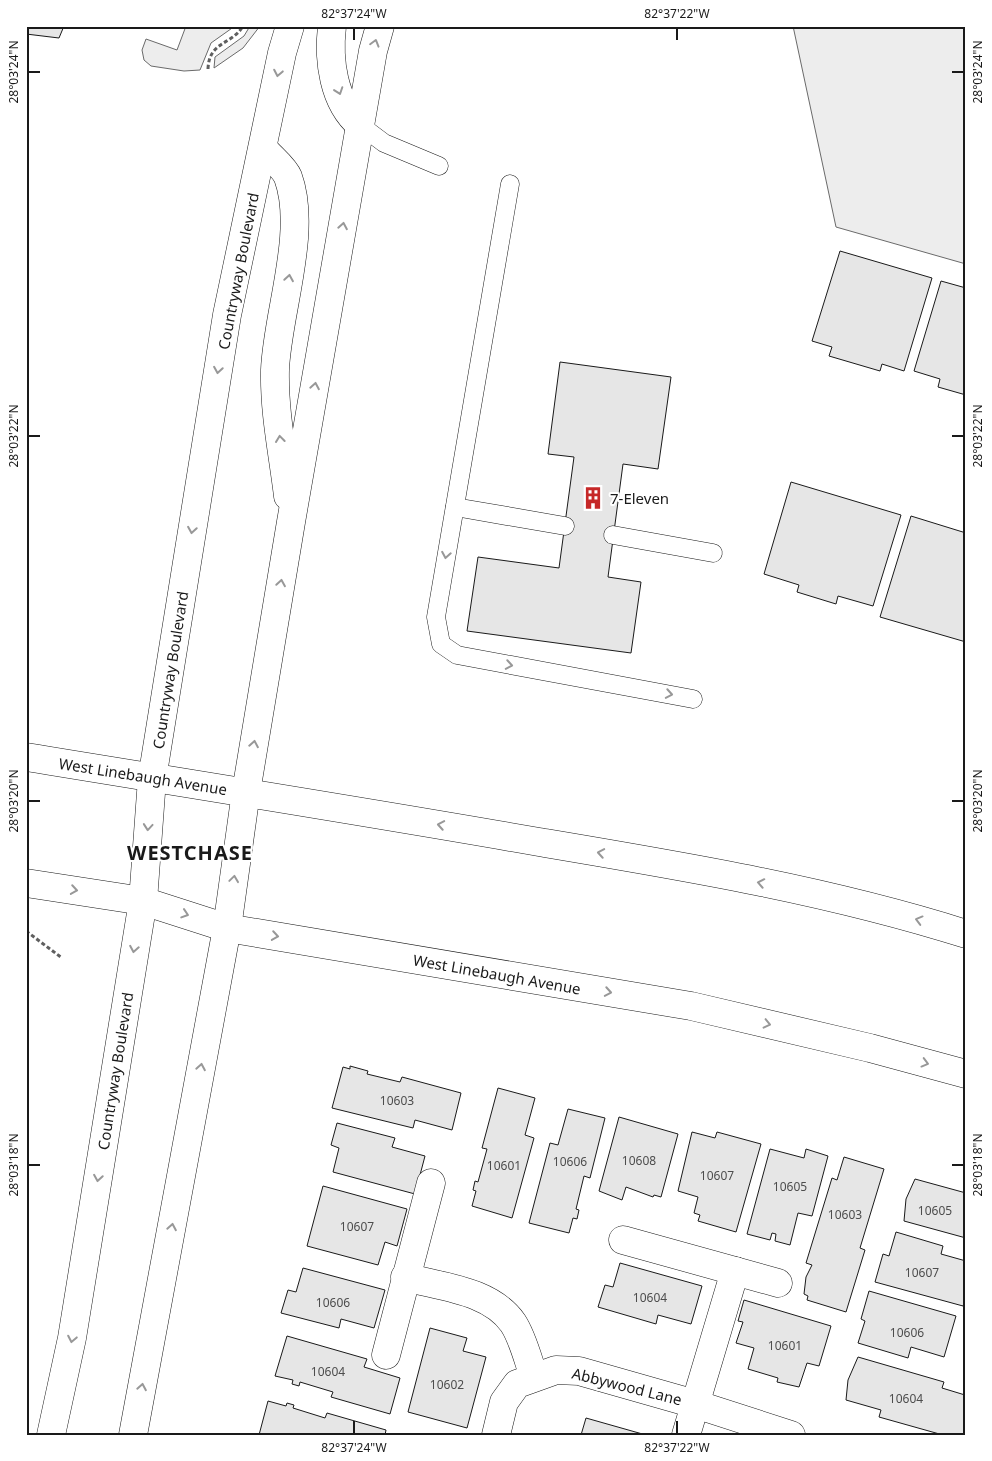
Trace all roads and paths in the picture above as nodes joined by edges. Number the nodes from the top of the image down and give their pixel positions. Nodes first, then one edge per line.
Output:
1 (242, 26) edge
2 (290, 26) edge
3 (332, 26) edge
4 (380, 26) edge
5 (208, 69) dead end
6 (360, 125) junction
7 (263, 148) junction
8 (439, 166) dead end
9 (510, 184) dead end
10 (454, 507) junction
11 (291, 522) junction
12 (564, 526) dead end
13 (613, 535) dead end
14 (713, 553) dead end
15 (693, 699) dead end
16 (26, 758) edge
17 (152, 779) junction
18 (246, 792) junction
19 (26, 883) edge
20 (143, 901) junction
21 (227, 928) junction
22 (26, 931) edge
23 (966, 934) edge
24 (62, 958) dead end
25 (966, 1074) edge
26 (431, 1183) dead end
27 (623, 1240) dead end
28 (735, 1271) junction
29 (405, 1277) junction
30 (778, 1283) dead end
31 (386, 1355) dead end
32 (534, 1377) junction
33 (695, 1404) junction
34 (50, 1435) edge
35 (133, 1435) edge
36 (496, 1435) edge
37 (686, 1435) edge
38 (791, 1435) edge

1 - 5 path
2 -> 7 street, Countryway Boulevard
3 -> 6 street
6 -> 4 street
6 - 8 lane
11 -> 6 street
11 -> 7 street
7 -> 17 street, Countryway Boulevard
9 - 10 lane
10 - 12 lane
10 -> 15 lane
18 -> 11 street
13 - 14 lane
16 - 17 street, West Linebaugh Avenue
17 - 18 street, West Linebaugh Avenue
17 -> 20 street, Countryway Boulevard
21 -> 18 street
23 -> 18 street, West Linebaugh Avenue
19 -> 20 street, West Linebaugh Avenue
20 -> 21 street, West Linebaugh Avenue
20 -> 34 street, Countryway Boulevard
21 -> 25 street, West Linebaugh Avenue
35 -> 21 street
22 - 24 path
26 - 29 street
27 - 28 street
28 - 30 street
28 - 33 street
29 - 31 street
29 - 32 street
32 - 33 street, Abbywood Lane
32 - 36 street, Abbywood Lane
33 - 37 street
33 - 38 street, Abbywood Lane

